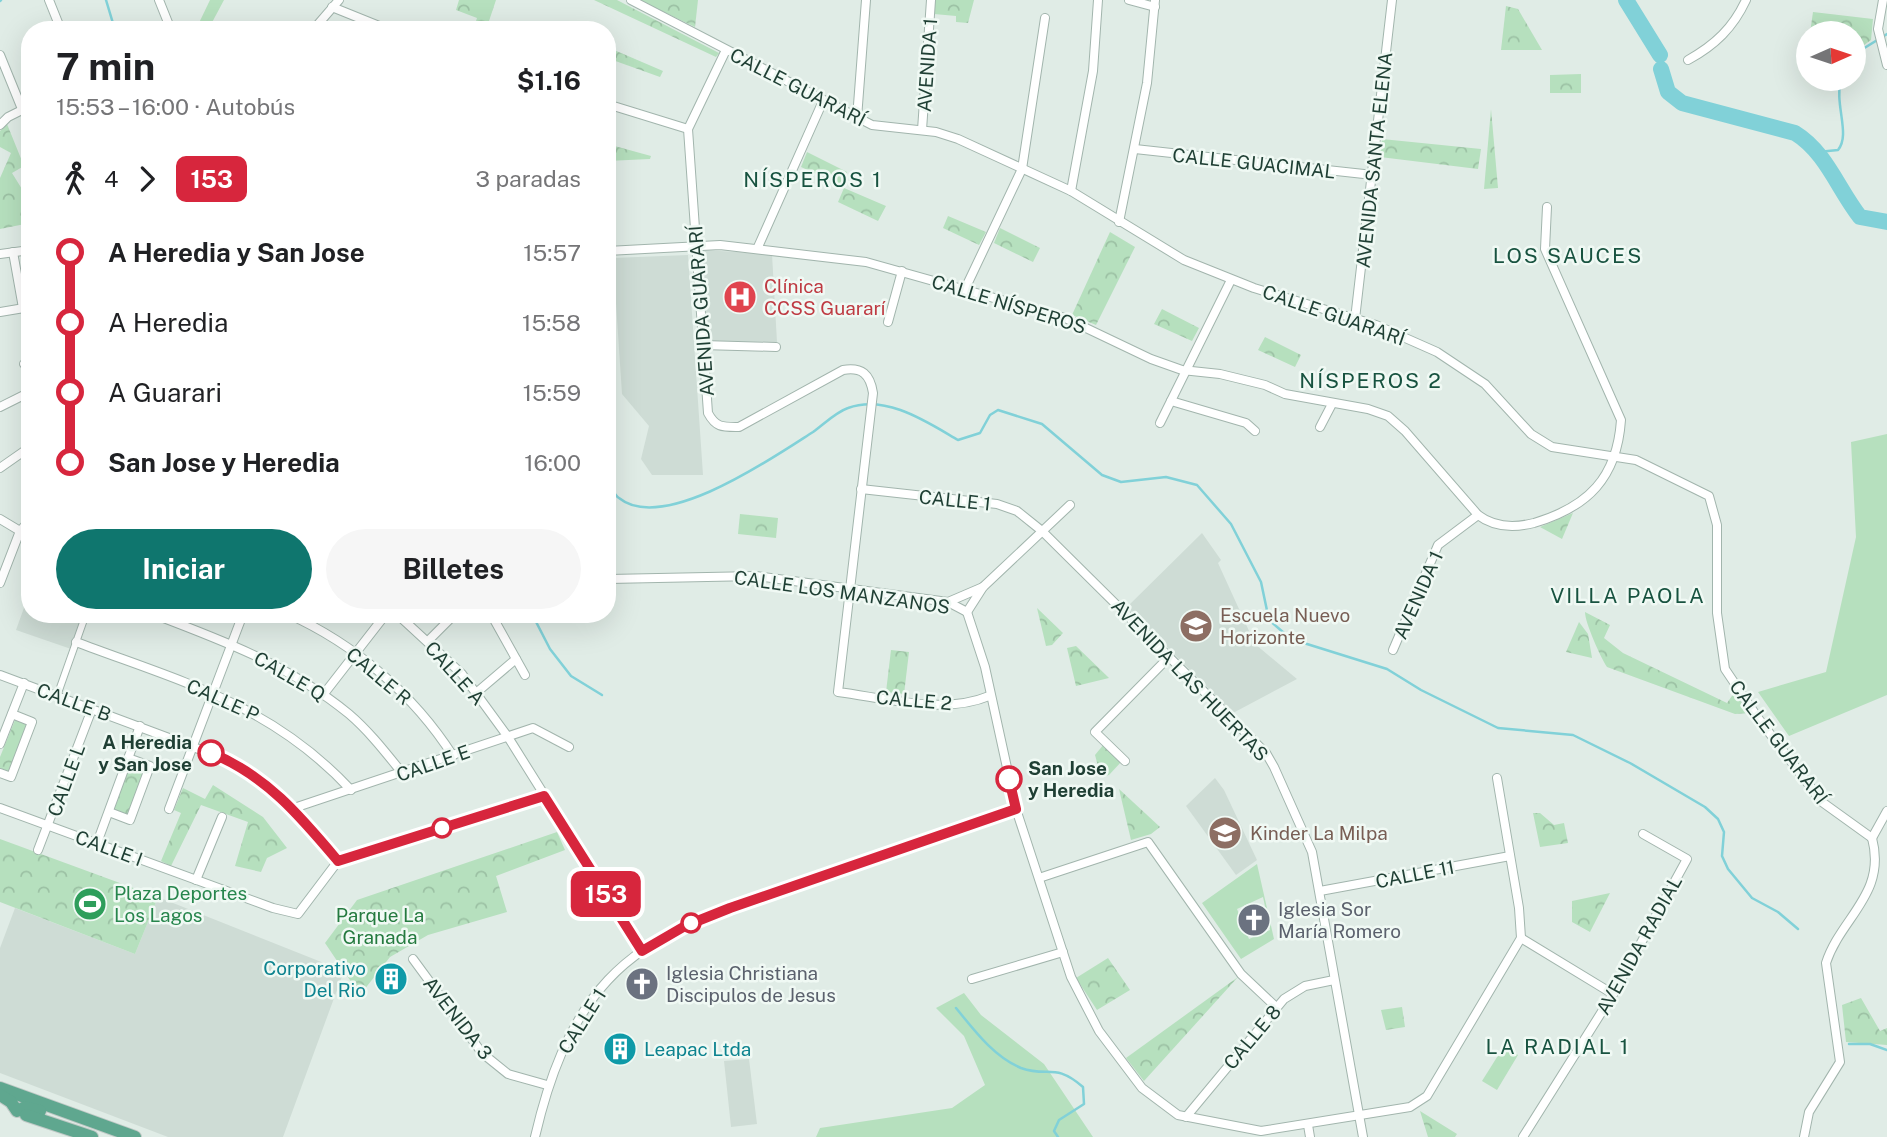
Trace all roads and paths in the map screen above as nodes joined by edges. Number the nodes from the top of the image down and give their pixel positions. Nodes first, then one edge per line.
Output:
1 (50, 0) edge
2 (159, 0) edge
3 (339, 0) edge
4 (631, 0) edge
5 (866, 0) edge
6 (932, 0) edge
7 (1098, 0) edge
8 (1129, 0) edge
9 (1392, 0) edge
10 (1746, 0) edge
11 (1883, 0) edge
12 (1155, 3) edge
13 (332, 7) junction
14 (1045, 18) dead end
15 (58, 21) edge
16 (167, 21) edge
17 (320, 21) edge
18 (367, 21) edge
19 (726, 50) junction
20 (0, 55) edge
21 (1688, 60) dead end
22 (1887, 65) edge
23 (4, 76) edge
24 (21, 100) edge
25 (823, 101) junction
26 (616, 107) edge
27 (21, 110) edge
28 (857, 118) junction
29 (0, 125) edge
30 (688, 130) junction
31 (922, 130) junction
32 (1135, 149) junction
33 (1022, 169) junction
34 (1373, 175) junction
35 (1070, 191) junction
36 (1547, 207) dead end
37 (1119, 222) junction
38 (696, 246) junction
39 (758, 247) junction
40 (616, 250) edge
41 (21, 251) edge
42 (13, 252) junction
43 (0, 254) edge
44 (902, 271) junction
45 (1231, 280) junction
46 (21, 284) edge
47 (965, 289) junction
48 (21, 309) edge
49 (0, 312) edge
50 (1355, 319) junction
51 (888, 322) dead end
52 (702, 345) junction
53 (776, 347) dead end
54 (1186, 371) junction
55 (21, 395) edge
56 (1171, 401) junction
57 (1332, 404) junction
58 (0, 405) edge
59 (1160, 423) dead end
60 (1320, 427) dead end
61 (1255, 431) dead end
62 (21, 453) edge
63 (1616, 455) junction
64 (0, 468) edge
65 (861, 489) junction
66 (1070, 505) dead end
67 (1478, 515) junction
68 (0, 519) edge
69 (20, 531) joint
70 (1042, 531) junction
71 (616, 579) edge
72 (0, 583) edge
73 (982, 587) junction
74 (849, 590) junction
75 (948, 603) junction
76 (967, 612) junction
77 (83, 623) edge
78 (177, 623) edge
79 (240, 623) edge
80 (303, 623) edge
81 (379, 623) edge
82 (407, 623) edge
83 (447, 623) edge
84 (496, 623) edge
85 (428, 641) junction
86 (76, 642) junction
87 (232, 644) junction
88 (1393, 650) dead end
89 (354, 653) junction
90 (1169, 657) junction
91 (516, 659) junction
92 (0, 675) edge
93 (525, 675) dead end
94 (24, 683) junction
95 (838, 692) joint
96 (476, 693) junction
97 (213, 694) junction
98 (323, 695) junction
99 (57, 696) junction
100 (989, 696) junction
101 (92, 709) junction
102 (12, 714) junction
103 (140, 726) junction
104 (508, 737) junction
105 (0, 744) edge
106 (194, 746) junction
107 (569, 747) dead end
108 (453, 756) junction
109 (128, 758) junction
110 (1125, 761) dead end
111 (0, 773) edge
112 (403, 774) junction
113 (1497, 778) dead end
114 (351, 790) junction
115 (544, 796) junction
116 (0, 808) edge
117 (294, 808) junction
118 (169, 809) dead end
119 (1016, 809) junction
120 (1887, 811) edge
121 (109, 812) junction
122 (222, 817) dead end
123 (48, 826) junction
124 (1643, 834) dead end
125 (1872, 838) junction
126 (97, 843) junction
127 (38, 850) dead end
128 (1510, 856) junction
129 (338, 861) junction
130 (1039, 878) junction
131 (196, 880) junction
132 (1320, 891) junction
133 (1521, 938) junction
134 (642, 951) junction
135 (1063, 952) junction
136 (413, 959) dead end
137 (972, 979) dead end
138 (1334, 980) junction
139 (1613, 994) junction
140 (1276, 1007) junction
141 (547, 1086) junction
142 (0, 1088) edge
143 (0, 1095) edge
144 (0, 1104) edge
145 (17, 1111) junction
146 (1360, 1116) junction
147 (1186, 1117) junction
148 (1308, 1125) junction
149 (92, 1137) edge
150 (116, 1137) edge
151 (135, 1137) edge
152 (535, 1137) edge
153 (1310, 1137) edge
154 (1363, 1137) edge
155 (1523, 1137) edge
156 (1804, 1137) edge

1 - 15 street
2 - 16 street
3 - 13 street
4 - 19 street, CALLE GUARARÍ
5 - 28 street
6 - 31 street, AVENIDA 1
7 - 35 street
8 - 12 street
9 - 34 street, AVENIDA SANTA ELENA
10 - 21 street
11 - 22 street
12 - 32 street
13 - 17 street
13 - 18 street
14 - 33 street
19 - 25 street, CALLE GUARARÍ
19 - 30 street, AVENIDA GUARARÍ
20 - 23 street
23 - 24 street
25 - 28 street, CALLE GUARARÍ
25 - 39 street
26 - 30 street
27 - 29 street
28 - 31 street, CALLE GUARARÍ
30 - 38 street, AVENIDA GUARARÍ
31 - 33 street, CALLE GUARARÍ
32 - 34 street, CALLE GUACIMAL
32 - 37 street
33 - 35 street, CALLE GUARARÍ
33 - 47 street
34 - 50 street, AVENIDA SANTA ELENA
35 - 37 street, CALLE GUARARÍ
36 - 63 street
37 - 45 street, CALLE GUARARÍ
38 - 39 street, CALLE NÍSPEROS
38 - 40 street, CALLE NÍSPEROS
38 - 52 street, AVENIDA GUARARÍ
39 - 44 street, CALLE NÍSPEROS
41 - 42 street
42 - 43 street
42 - 46 street
44 - 47 street, CALLE NÍSPEROS
44 - 51 street
45 - 50 street, CALLE GUARARÍ
45 - 54 street
47 - 54 street, CALLE NÍSPEROS
48 - 49 street
50 - 63 street, CALLE GUARARÍ
52 - 53 street
52 - 65 street, AVENIDA GUARARÍ
54 - 56 street
54 - 57 street, CALLE NÍSPEROS
55 - 58 street
56 - 59 street
56 - 61 street
57 - 60 street
57 - 67 street, CALLE NÍSPEROS
62 - 64 street
63 - 67 street, CALLE NÍSPEROS
63 - 125 street, CALLE GUARARÍ
65 - 70 street, CALLE 1
65 - 74 street, AVENIDA GUARARÍ
66 - 70 street, CALLE LOS MANZANOS
67 - 88 street, AVENIDA 1
68 - 69 street
69 - 72 street
70 - 73 street, CALLE LOS MANZANOS
70 - 90 street, AVENIDA LAS HUERTAS
71 - 74 street, CALLE LOS MANZANOS
73 - 75 street
73 - 76 street, CALLE LOS MANZANOS
74 - 75 street, CALLE LOS MANZANOS
74 - 95 street, AVENIDA GUARARÍ
75 - 76 street, CALLE LOS MANZANOS
76 - 100 street
77 - 86 street
78 - 87 street, CALLE Q
79 - 87 street
80 - 89 street, CALLE R
81 - 89 street
82 - 85 street, CALLE A
83 - 85 street
84 - 91 street
85 - 96 street, CALLE A
86 - 97 street, CALLE P
86 - 99 street
87 - 97 street
87 - 98 street, CALLE Q
89 - 98 street
89 - 108 street, CALLE R
90 - 110 street
90 - 132 street, AVENIDA LAS HUERTAS
91 - 93 street
91 - 96 street
92 - 94 street, CALLE B
94 - 99 street, CALLE B
94 - 102 street
95 - 100 street, CALLE 2
96 - 104 street, CALLE A
97 - 106 street
97 - 114 street, CALLE P
98 - 112 street, CALLE Q
99 - 101 street, CALLE B
100 - 119 street
101 - 103 street, CALLE B
101 - 123 street, CALLE L
102 - 105 street
102 - 111 street
103 - 106 street, CALLE B
103 - 109 street
104 - 107 street, CALLE E
104 - 108 street, CALLE E
104 - 115 street
106 - 117 street, CALLE B
106 - 118 street
108 - 112 street, CALLE E
109 - 121 street
109 - 121 street
112 - 114 street, CALLE E
113 - 128 street
114 - 117 street, CALLE E
115 - 129 street
115 - 134 street
116 - 123 street, CALLE I
117 - 129 street, CALLE B
119 - 130 street
119 - 134 street, CALLE 1
120 - 125 street
121 - 126 street
122 - 131 street
123 - 126 street, CALLE I
123 - 127 street, CALLE L
124 - 139 street, AVENIDA RADIAL
125 - 156 street
126 - 131 street, CALLE I
128 - 132 street, CALLE 11
128 - 133 street
129 - 131 street, CALLE I
130 - 135 street
130 - 140 street
132 - 138 street, AVENIDA LAS HUERTAS
133 - 139 street
133 - 146 street
134 - 141 street, CALLE 1
135 - 137 street
135 - 147 street
136 - 141 street, AVENIDA 3
138 - 140 street, CALLE 8
138 - 146 street, AVENIDA LAS HUERTAS
139 - 155 street, AVENIDA RADIAL
140 - 147 street, CALLE 8
141 - 152 street, CALLE 1
142 - 151 main road
143 - 145 main road
144 - 145 main road
145 - 149 main road
145 - 150 main road
146 - 148 street
146 - 154 street, AVENIDA LAS HUERTAS
147 - 148 street
148 - 153 street

